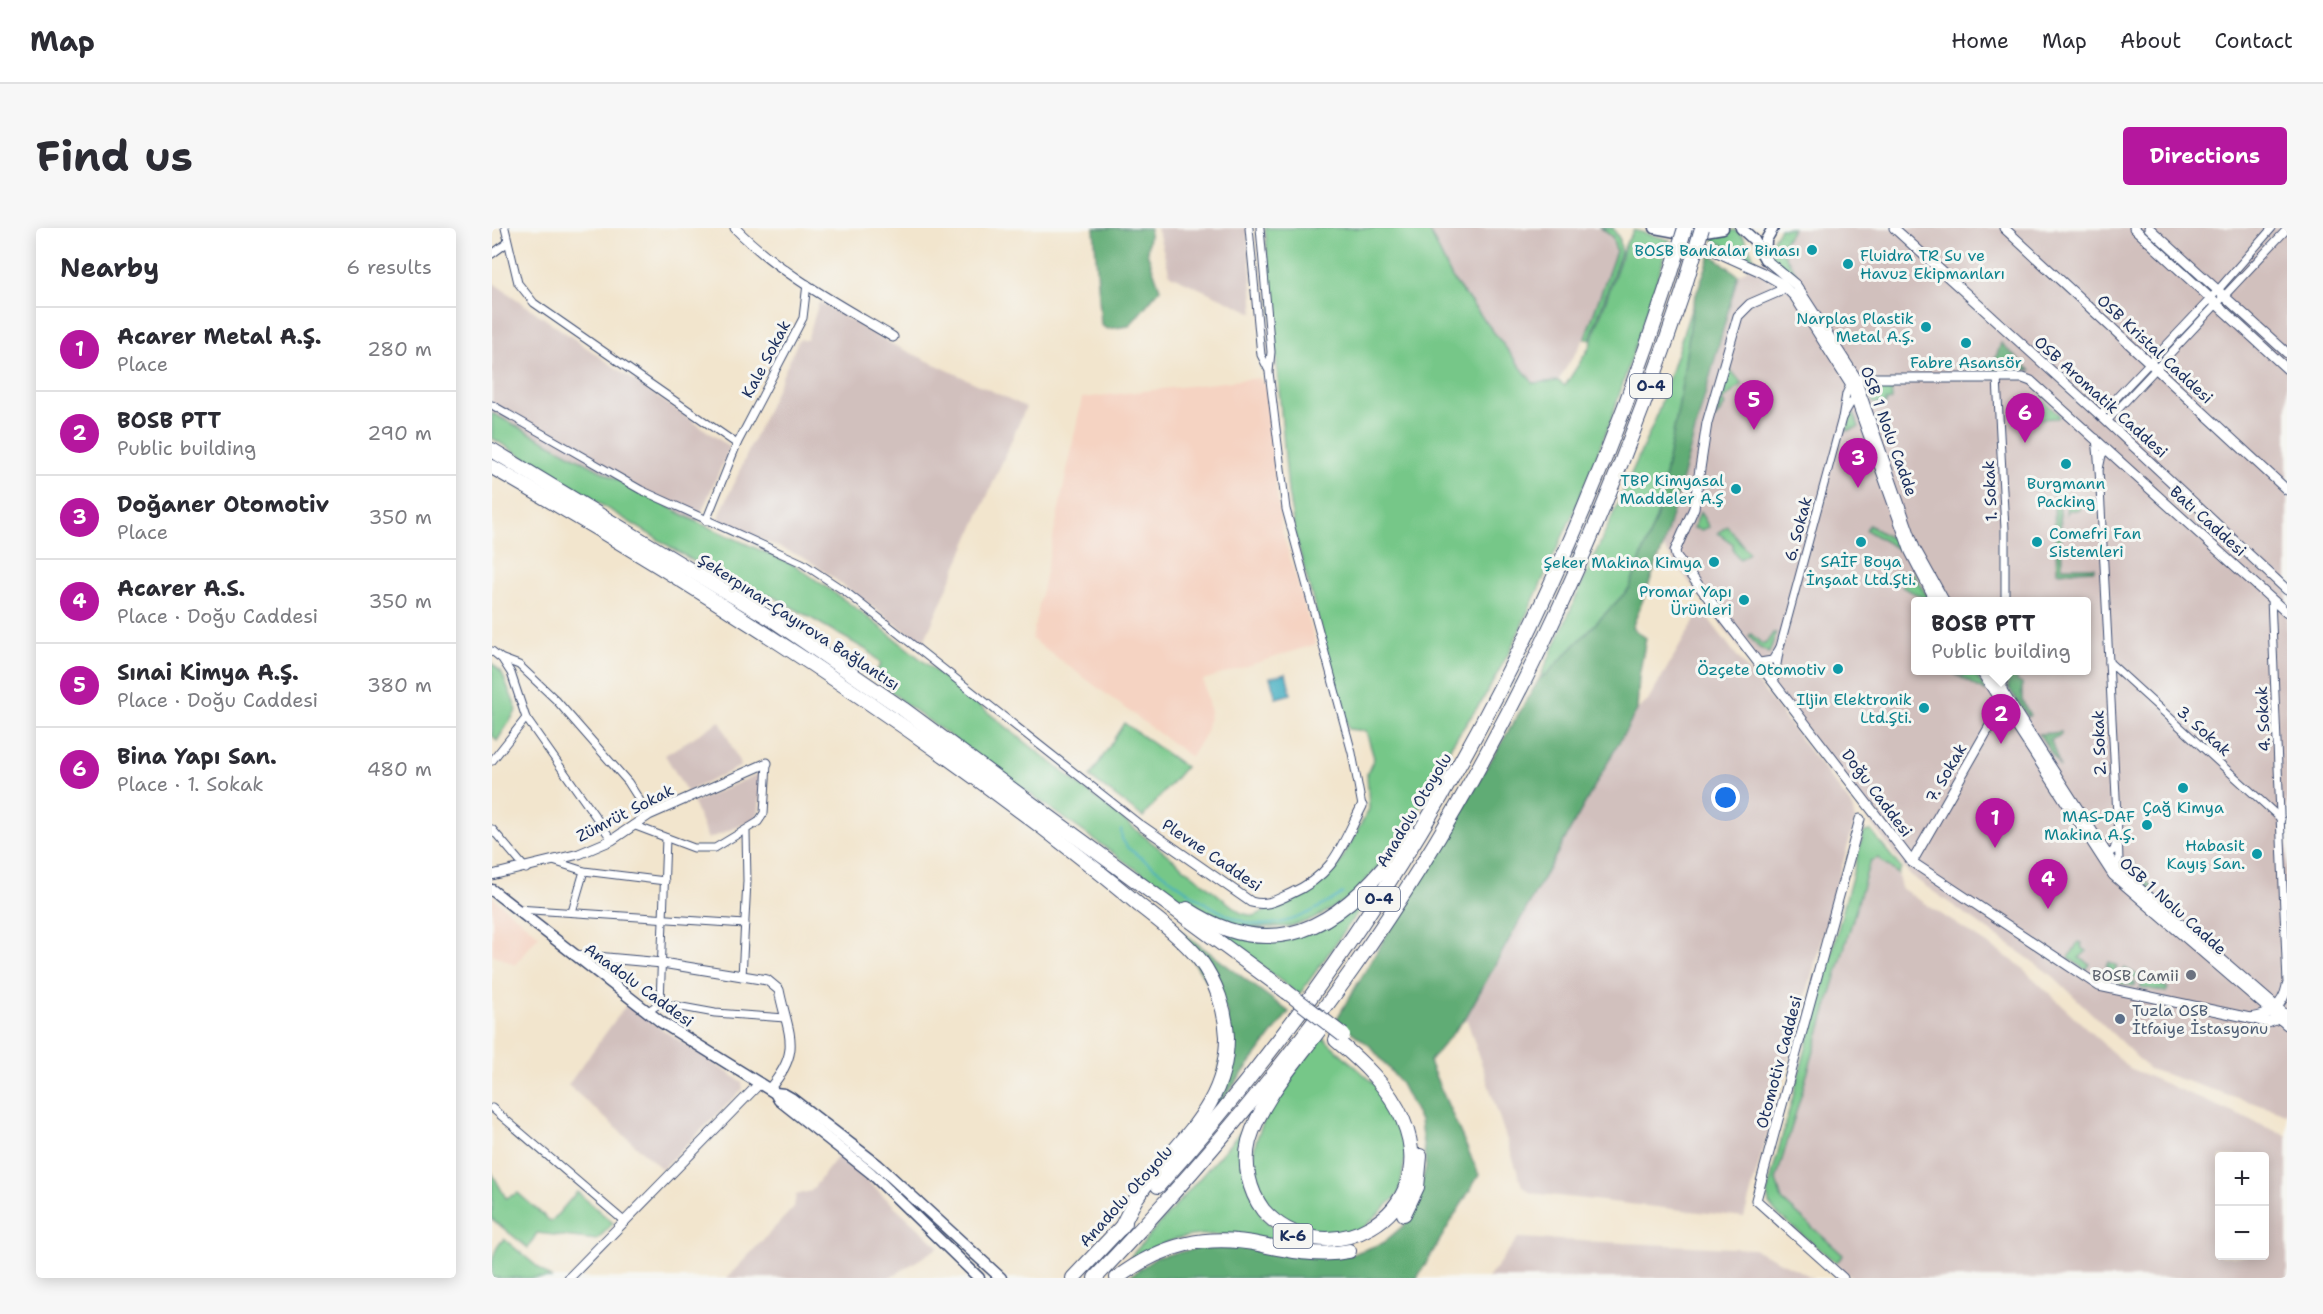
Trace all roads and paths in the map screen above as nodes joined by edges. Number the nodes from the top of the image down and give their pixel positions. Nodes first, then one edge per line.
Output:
1 (505, 228) edge
2 (735, 228) edge
3 (1250, 228) edge
4 (1260, 228) edge
5 (1655, 228) edge
6 (1702, 228) edge
7 (1724, 228) edge
8 (1741, 228) edge
9 (1773, 228) edge
10 (1894, 228) edge
11 (2004, 228) edge
12 (2134, 228) edge
13 (2149, 228) edge
14 (2272, 228) edge
15 (2287, 229) edge
16 (1678, 230) edge
17 (507, 243) junction
18 (492, 254) edge
19 (1766, 259) junction
20 (1781, 283) junction
21 (807, 284) junction
22 (2218, 290) junction
23 (1796, 291) junction
24 (1769, 297) junction
25 (2226, 297) junction
26 (2215, 301) junction
27 (893, 337) dead end
28 (2287, 353) edge
29 (2152, 367) junction
30 (2048, 368) junction
31 (2287, 369) edge
32 (1269, 372) junction
33 (1996, 378) junction
34 (2034, 383) junction
35 (1856, 387) junction
36 (492, 405) edge
37 (1842, 418) junction
38 (2104, 418) junction
39 (2096, 438) junction
40 (737, 444) junction
41 (2107, 448) junction
42 (496, 452) edge
43 (492, 469) edge
44 (2099, 469) junction
45 (2287, 490) edge
46 (706, 521) junction
47 (2287, 590) edge
48 (1933, 597) edge
49 (1942, 597) edge
50 (2006, 597) edge
51 (2271, 598) junction
52 (2287, 613) edge
53 (1780, 647) junction
54 (492, 651) edge
55 (502, 659) junction
56 (1760, 662) junction
57 (2109, 662) junction
58 (1984, 675) edge
59 (1998, 675) edge
60 (1774, 682) junction
61 (2003, 698) junction
62 (526, 718) junction
63 (492, 761) edge
64 (766, 764) joint
65 (1454, 777) junction
66 (1011, 804) junction
67 (1362, 806) joint
68 (649, 815) junction
69 (1860, 819) dead end
70 (2280, 819) junction
71 (633, 825) junction
72 (1142, 825) joint
73 (492, 829) edge
74 (746, 832) junction
75 (2118, 835) junction
76 (1078, 836) junction
77 (666, 838) junction
78 (612, 840) junction
79 (2107, 855) junction
80 (553, 861) junction
81 (1912, 862) junction
82 (526, 868) junction
83 (2111, 868) junction
84 (584, 871) junction
85 (492, 876) edge
86 (665, 880) junction
87 (492, 890) edge
88 (515, 909) junction
89 (572, 912) junction
90 (664, 920) junction
91 (745, 924) junction
92 (574, 956) junction
93 (662, 963) junction
94 (1353, 969) junction
95 (742, 976) junction
96 (2287, 984) edge
97 (1284, 996) junction
98 (660, 1003) junction
99 (2274, 1010) junction
100 (647, 1012) junction
101 (2285, 1017) edge
102 (785, 1018) junction
103 (2250, 1018) junction
104 (1340, 1038) junction
105 (768, 1089) junction
106 (492, 1108) edge
107 (625, 1222) junction
108 (1121, 1228) junction
109 (569, 1278) edge
110 (979, 1278) edge
111 (1001, 1278) edge
112 (1073, 1278) edge
113 (1095, 1278) edge
114 (1117, 1278) edge
115 (1843, 1278) edge

1 - 17 street
2 - 21 street
3 - 32 street
4 - 32 street
5 - 16 main road
6 - 94 highway, Anadolu Otoyolu / O-4, bridge
7 - 16 main road
8 - 19 main road, OSB 1 Nolu Cadde
9 - 19 main road
10 - 30 street, OSB Aromatik Caddesi
11 - 29 street, OSB Kristal Caddesi
12 - 26 street
13 - 22 street
14 - 22 street
15 - 25 street
16 - 20 street, OSB 1 Nolu Cadde
16 - 65 highway, Anadolu Otoyolu / O-4, bridge
17 - 18 street
17 - 40 street
19 - 23 street, OSB 1 Nolu Cadde
20 - 23 street, OSB 1 Nolu Cadde
20 - 24 street, Doğu Caddesi
21 - 27 street
21 - 40 street, Kale Sokak
22 - 25 street
22 - 26 street
23 - 24 street, Doğu Caddesi
23 - 35 street, OSB 1 Nolu Cadde
24 - 56 street, Doğu Caddesi
25 - 26 street
25 - 28 street
26 - 29 street
26 - 31 street
29 - 38 street
29 - 45 street, OSB Kristal Caddesi
30 - 34 street
30 - 38 street, OSB Aromatik Caddesi
32 - 67 street
33 - 34 street
33 - 35 street
33 - 50 street, 1. Sokak
34 - 39 street, Batı Caddesi
35 - 37 street, 6. Sokak
35 - 37 street, 6. Sokak
35 - 48 street, OSB 1 Nolu Cadde
35 - 49 street, OSB 1 Nolu Cadde
36 - 46 street
37 - 53 street, 6. Sokak
38 - 47 street, OSB Aromatik Caddesi
39 - 41 street, Batı Caddesi
39 - 44 street, 2. Sokak
40 - 46 street, Kale Sokak
41 - 44 street, 2. Sokak
41 - 51 street, Batı Caddesi
42 - 76 highway, Şekerpınar-Çayırova Bağlantısı
43 - 66 highway, Şekerpınar-Çayırova Bağlantısı
44 - 57 street, 2. Sokak
46 - 72 street
51 - 52 street, Batı Caddesi
51 - 70 street, 4. Sokak
53 - 56 street
53 - 60 street, 6. Sokak
54 - 55 street
55 - 62 street
55 - 68 street
56 - 60 street, Doğu Caddesi
57 - 70 street, 3. Sokak
57 - 75 street, 2. Sokak
58 - 61 street, OSB 1 Nolu Cadde
59 - 61 street, OSB 1 Nolu Cadde
60 - 81 street, Doğu Caddesi
61 - 79 street, OSB 1 Nolu Cadde
61 - 81 street, 7. Sokak
61 - 83 street, OSB 1 Nolu Cadde
62 - 63 street
62 - 78 street
64 - 68 street, Zümrüt Sokak
64 - 74 street
65 - 76 highway
65 - 108 highway, Anadolu Otoyolu / O-4
66 - 97 highway, K-6
66 - 108 highway
67 - 72 street, Plevne Caddesi
68 - 71 street, Zümrüt Sokak
69 - 115 street, Otomotiv Caddesi
70 - 96 street, 4. Sokak
71 - 77 street
71 - 78 street, Zümrüt Sokak
73 - 82 street
74 - 77 street
74 - 91 street
75 - 79 street
75 - 83 street, 2. Sokak
76 - 97 highway, K-6
77 - 86 street
78 - 80 street, Zümrüt Sokak
79 - 83 street, OSB 1 Nolu Cadde
80 - 82 street, Zümrüt Sokak
80 - 84 street
81 - 103 street, Doğu Caddesi
82 - 85 street, Zümrüt Sokak
83 - 99 street, OSB 1 Nolu Cadde
84 - 86 street
84 - 89 street
86 - 90 street
87 - 88 main road, Anadolu Caddesi
88 - 89 street
88 - 92 main road, Anadolu Caddesi
89 - 90 street
90 - 91 street
90 - 93 street
91 - 95 street
92 - 93 street
92 - 100 main road, Anadolu Caddesi
93 - 95 street
93 - 98 street
94 - 104 highway, K-6
94 - 113 highway, Anadolu Otoyolu / O-4
95 - 102 street
96 - 99 street
97 - 104 highway, K-6, bridge
98 - 100 street
98 - 102 street
99 - 101 street, OSB 1 Nolu Cadde
99 - 103 street, Doğu Caddesi
100 - 105 main road, Anadolu Caddesi
101 - 103 street, Doğu Caddesi
102 - 105 street
104 - 114 highway, K-6
105 - 107 street
105 - 110 main road, Anadolu Caddesi
105 - 111 main road, Anadolu Caddesi
106 - 107 street
107 - 109 street
108 - 112 highway, Anadolu Otoyolu / O-4

